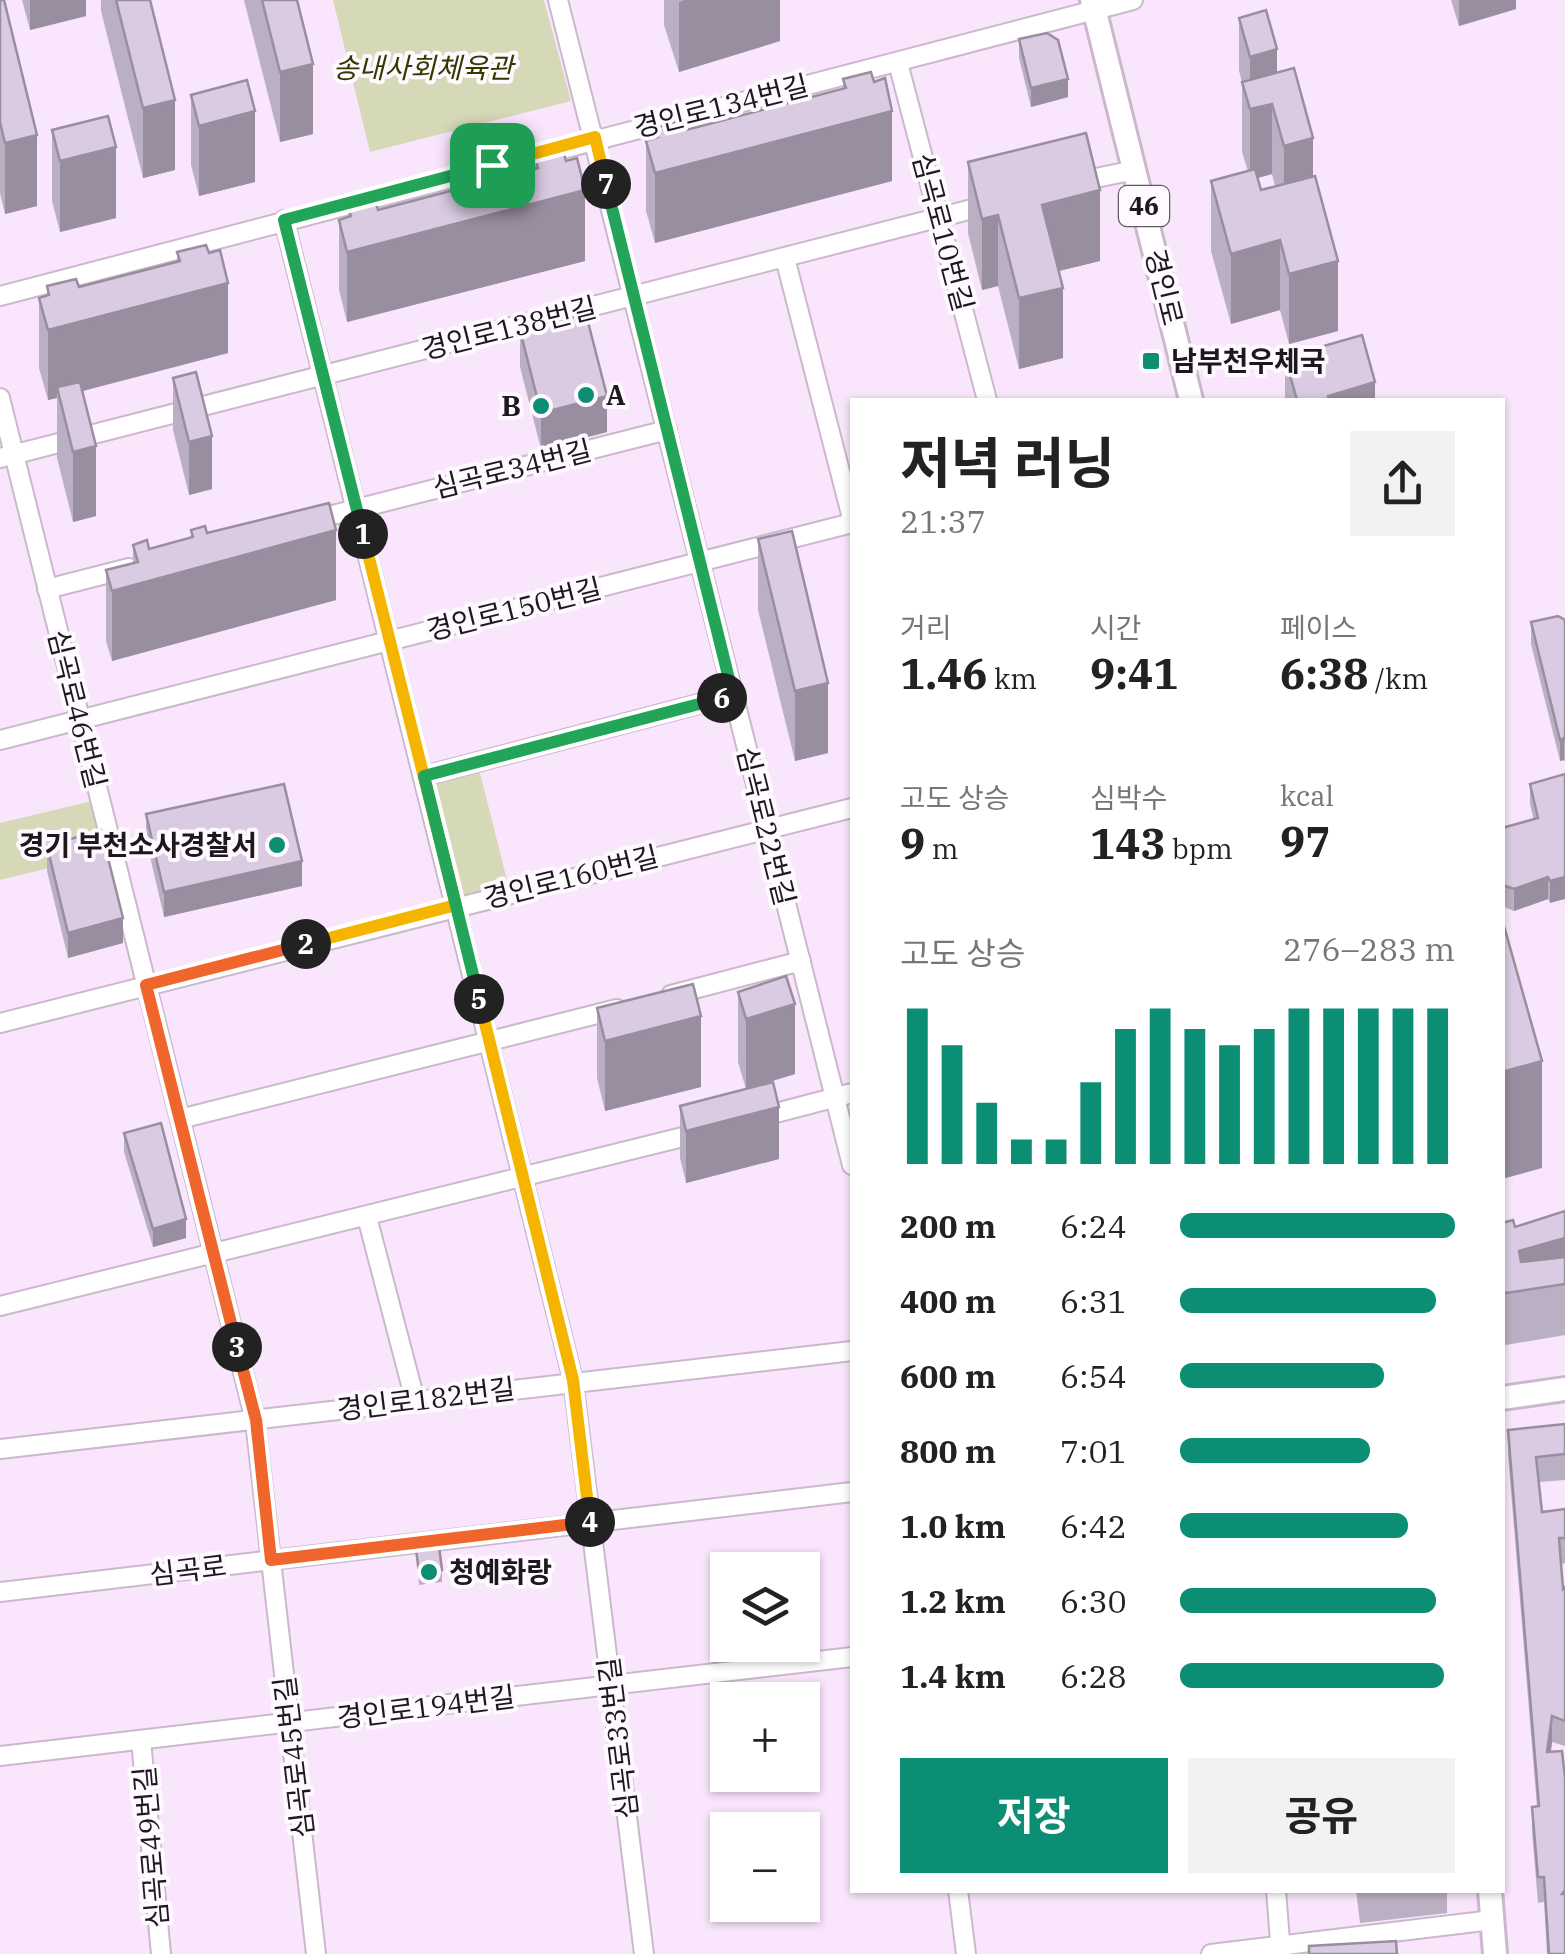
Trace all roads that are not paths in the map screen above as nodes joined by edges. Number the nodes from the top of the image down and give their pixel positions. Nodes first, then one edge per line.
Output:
1 (558, 0) edge
2 (1134, 0) edge
3 (1094, 6) edge
4 (898, 63) junction
5 (595, 137) junction
6 (1135, 170) junction
7 (1048, 189) edge
8 (1012, 199) edge
9 (939, 218) junction
10 (284, 220) junction
11 (785, 258) junction
12 (0, 296) edge
13 (634, 298) junction
14 (322, 373) junction
15 (0, 398) edge
16 (986, 398) edge
17 (1192, 398) edge
18 (667, 430) junction
19 (7, 456) edge
20 (356, 508) junction
21 (850, 512) edge
22 (850, 521) edge
23 (298, 523) edge
24 (700, 562) junction
25 (144, 564) edge
26 (47, 589) junction
27 (390, 641) junction
28 (733, 695) junction
29 (80, 719) junction
30 (0, 740) edge
31 (424, 776) junction
32 (850, 808) edge
33 (767, 829) junction
34 (456, 905) junction
35 (801, 961) junction
36 (146, 985) junction
37 (0, 1022) edge
38 (490, 1042) junction
39 (844, 1095) edge
40 (180, 1119) junction
41 (850, 1148) edge
42 (523, 1178) junction
43 (367, 1218) junction
44 (214, 1256) junction
45 (0, 1306) edge
46 (850, 1351) edge
47 (573, 1380) junction
48 (1565, 1389) edge
49 (1505, 1397) edge
50 (416, 1400) junction
51 (256, 1420) junction
52 (0, 1450) edge
53 (850, 1492) edge
54 (593, 1521) junction
55 (271, 1560) junction
56 (0, 1592) edge
57 (850, 1657) edge
58 (611, 1686) junction
59 (290, 1723) junction
60 (141, 1740) junction
61 (0, 1756) edge
62 (958, 1893) edge
63 (1276, 1893) edge
64 (1490, 1893) edge
65 (1492, 1920) junction
66 (1281, 1950) edge
67 (162, 1954) edge
68 (316, 1954) edge
69 (644, 1954) edge
70 (966, 1954) edge
71 (1211, 1954) edge
72 (1495, 1954) edge

1 - 5 street, 심곡로22번길
2 - 3 street, 경인로134번길
3 - 4 street, 경인로134번길
3 - 6 main road, 경인로 / 46
4 - 5 street, 경인로134번길
4 - 9 street, 심곡로10번길
5 - 10 street, 경인로134번길
5 - 13 street, 심곡로22번길
6 - 7 street
6 - 17 main road, 경인로 / 46
8 - 9 street, 경인로138번길
9 - 11 street, 경인로138번길
9 - 16 street, 심곡로10번길
10 - 12 street, 경인로134번길
10 - 14 street
11 - 13 street, 경인로138번길
11 - 21 street
13 - 14 street, 경인로138번길
13 - 18 street, 심곡로22번길
14 - 19 street, 경인로138번길
14 - 20 street
15 - 19 street, 심곡로46번길
18 - 20 street, 심곡로34번길
18 - 24 street, 심곡로22번길
19 - 26 street, 심곡로46번길
20 - 23 street
20 - 27 street
22 - 24 street, 경인로150번길
24 - 27 street, 경인로150번길
24 - 28 street, 심곡로22번길
25 - 26 street
26 - 29 street, 심곡로46번길
27 - 29 street, 경인로150번길
27 - 31 street
28 - 31 street
28 - 33 street, 심곡로22번길
29 - 30 street, 경인로150번길
29 - 36 street, 심곡로46번길
31 - 34 street
32 - 33 street, 경인로160번길
33 - 34 street, 경인로160번길
33 - 35 street, 심곡로22번길
34 - 36 street, 경인로160번길
34 - 38 street
35 - 38 street
35 - 39 street, 심곡로22번길
36 - 37 street, 경인로160번길
36 - 40 street, 심곡로46번길
38 - 40 street
38 - 42 street
39 - 41 street, 심곡로22번길
39 - 42 street
40 - 44 street, 심곡로46번길
42 - 43 street
42 - 47 street
43 - 44 street
43 - 50 street
44 - 45 street
44 - 51 street, 심곡로46번길
46 - 47 street, 경인로182번길
47 - 50 street, 경인로182번길
47 - 54 street
48 - 49 main road
50 - 51 street, 경인로182번길
51 - 52 street, 경인로182번길
51 - 55 street, 심곡로46번길
53 - 54 street, 심곡로
54 - 55 street, 심곡로
54 - 58 street, 심곡로33번길
55 - 56 street, 심곡로
55 - 59 street, 심곡로45번길
57 - 58 street, 경인로194번길
58 - 59 street, 경인로194번길
58 - 69 street, 심곡로33번길
59 - 60 street, 경인로194번길
59 - 68 street, 심곡로45번길
60 - 61 street, 경인로194번길
60 - 67 street, 심곡로49번길
62 - 70 street
63 - 66 street
64 - 65 main road
65 - 66 street
65 - 72 main road
66 - 71 street

